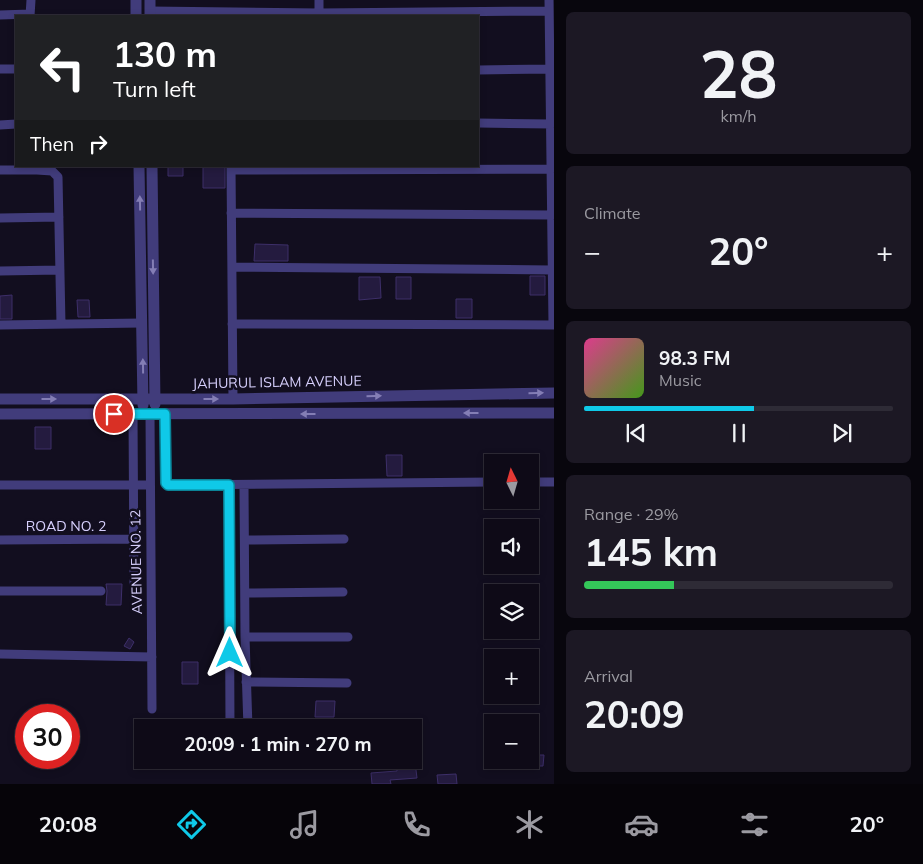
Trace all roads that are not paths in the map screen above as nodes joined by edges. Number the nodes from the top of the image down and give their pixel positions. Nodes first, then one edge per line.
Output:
1 (31, 0) edge
2 (136, 0) edge
3 (319, 0) edge
4 (549, 0) edge
5 (150, 9) edge
6 (550, 11) junction
7 (230, 14) edge
8 (319, 14) edge
9 (0, 15) edge
10 (30, 15) edge
11 (136, 15) edge
12 (0, 69) edge
13 (15, 69) edge
14 (550, 69) junction
15 (479, 70) edge
16 (479, 123) edge
17 (0, 124) edge
18 (15, 124) edge
19 (551, 124) junction
20 (139, 167) edge
21 (152, 167) edge
22 (36, 168) edge
23 (231, 168) edge
24 (551, 169) junction
25 (0, 170) edge
26 (231, 213) junction
27 (552, 215) junction
28 (59, 217) junction
29 (0, 218) edge
30 (232, 267) junction
31 (60, 270) junction
32 (552, 270) junction
33 (0, 271) edge
34 (142, 323) junction
35 (61, 324) junction
36 (232, 324) junction
37 (0, 325) edge
38 (554, 325) edge
39 (554, 393) edge
40 (0, 399) edge
41 (149, 399) junction
42 (233, 399) junction
43 (554, 413) edge
44 (0, 414) edge
45 (149, 414) junction
46 (484, 482) edge
47 (539, 482) edge
48 (554, 482) edge
49 (149, 484) junction
50 (0, 485) edge
51 (132, 485) junction
52 (229, 485) junction
53 (244, 485) junction
54 (133, 539) junction
55 (0, 540) edge
56 (244, 540) junction
57 (344, 540) dead end
58 (134, 584) dead end
59 (0, 591) edge
60 (101, 591) dead end
61 (245, 592) junction
62 (343, 592) dead end
63 (245, 637) junction
64 (348, 637) dead end
65 (0, 654) edge
66 (152, 657) junction
67 (246, 682) junction
68 (348, 683) dead end
69 (152, 709) dead end
70 (230, 719) edge
71 (248, 719) edge

1 - 10 street
2 - 11 street
3 - 8 street
4 - 6 street
5 - 7 street
6 - 8 street
6 - 14 street
7 - 8 street
9 - 10 street
12 - 13 street
14 - 15 street
14 - 19 street
16 - 19 street
17 - 18 street
19 - 24 street
34 -> 20 street, AVENUE NO. 12
21 -> 41 street, AVENUE NO. 12
22 - 25 street
22 - 28 street
23 - 24 street
23 - 26 street
24 - 27 street
26 - 27 street
26 - 30 street
27 - 32 street
28 - 29 street
28 - 31 street
30 - 32 street
30 - 36 street
31 - 33 street
31 - 35 street
32 - 38 street
34 - 35 street
41 -> 34 street, AVENUE NO. 12
35 - 37 street
36 - 38 street
36 - 42 street
42 -> 39 street, JAHURUL ISLAM AVENUE
40 -> 41 street, JAHURUL ISLAM AVENUE
41 -> 42 street, JAHURUL ISLAM AVENUE
41 - 45 street, AVENUE NO. 12
43 -> 45 street
44 - 45 street
45 - 49 street, AVENUE NO. 12
45 - 51 street, AVENUE NO. 12
45 - 52 street
46 - 53 street
47 - 48 street
49 - 51 street
49 - 66 street, AVENUE NO. 12
50 - 51 street
51 - 54 street, AVENUE NO. 12
52 - 53 street
52 - 70 street
53 - 56 street
54 - 55 street, ROAD NO. 2
54 - 58 street, AVENUE NO. 12
56 - 57 street
56 - 61 street
59 - 60 street
61 - 62 street
61 - 63 street
63 - 64 street
63 - 67 street
65 - 66 street
66 - 69 street, AVENUE NO. 12
67 - 68 street
67 - 71 street

